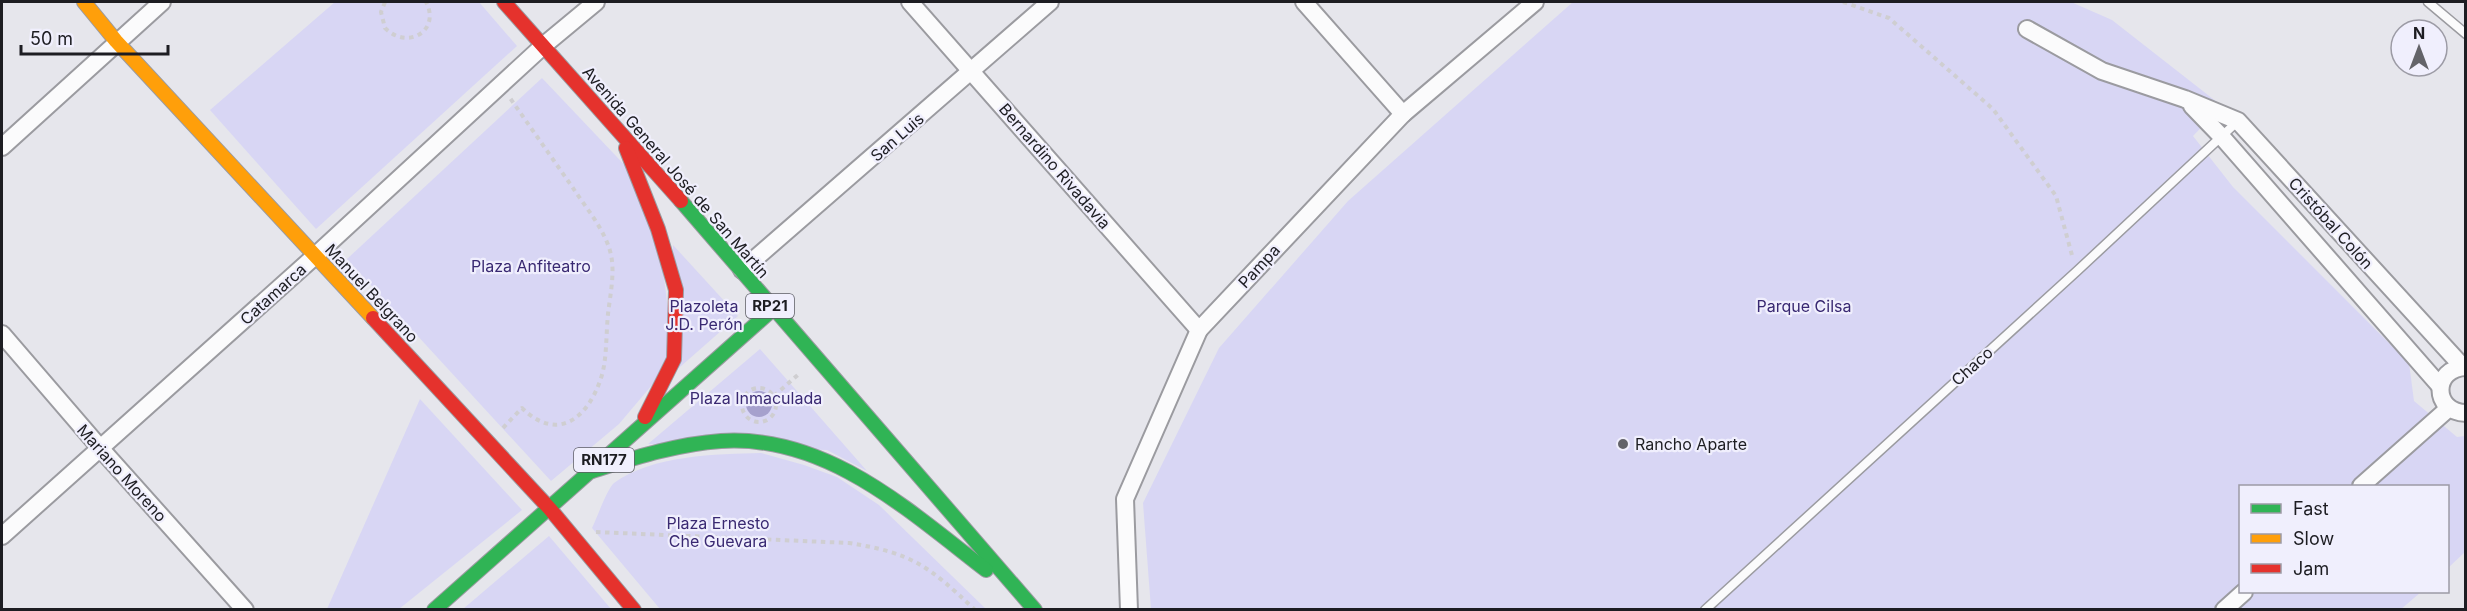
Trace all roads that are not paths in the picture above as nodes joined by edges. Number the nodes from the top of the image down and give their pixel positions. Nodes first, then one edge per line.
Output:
1 (84, 2) edge
2 (162, 2) edge
3 (504, 2) edge
4 (596, 2) edge
5 (910, 2) edge
6 (1050, 2) edge
7 (1304, 2) edge
8 (1535, 2) edge
9 (2428, 2) edge
10 (2027, 29) dead end
11 (2466, 34) edge
12 (117, 42) junction
13 (543, 46) junction
14 (972, 71) junction
15 (2185, 99) junction
16 (1403, 114) junction
17 (2238, 121) junction
18 (620, 131) junction
19 (2222, 137) junction
20 (2, 147) edge
21 (315, 256) junction
22 (742, 270) junction
23 (773, 309) junction
24 (1198, 330) junction
25 (2, 334) edge
26 (2464, 367) edge
27 (2440, 386) junction
28 (2448, 408) junction
29 (2466, 413) edge
30 (639, 428) junction
31 (101, 449) junction
32 (592, 471) junction
33 (2362, 485) edge
34 (550, 509) junction
35 (2, 536) edge
36 (2242, 593) edge
37 (1033, 606) edge
38 (245, 609) edge
39 (434, 609) edge
40 (634, 609) edge
41 (1129, 609) edge
42 (1705, 609) edge
43 (2224, 609) edge

1 - 12 main road, Manuel Belgrano
2 - 12 street
3 - 13 main road, Avenida General José de San Martín / RP21
4 - 13 street, Catamarca
5 - 14 street, Bernardino Rivadavia
6 - 14 street, San Luis
7 - 16 street
8 - 16 street, Pampa
9 - 11 lane
10 - 15 street, Cristóbal Colón
12 - 20 street
12 - 21 main road, Manuel Belgrano
13 - 18 main road, Avenida General José de San Martín / RP21
13 - 21 street, Catamarca
14 - 22 street, San Luis
14 - 24 street, Bernardino Rivadavia
15 - 17 street, Cristóbal Colón
15 - 19 street, Cristóbal Colón
16 - 24 street, Pampa
17 - 19 lane, Chaco
17 - 26 street, Cristóbal Colón
18 - 22 main road, Avenida General José de San Martín / RP21
18 - 30 main road
19 - 27 street, Cristóbal Colón
19 - 42 lane, Chaco
21 - 31 street, Catamarca
21 - 34 main road, Manuel Belgrano
22 - 23 main road, Avenida General José de San Martín / RP21
23 - 30 main road, RN177
23 - 37 main road, Avenida General José de San Martín / RP21
24 - 41 street, Pampa
25 - 31 street, Mariano Moreno
26 - 27 street, Cristóbal Colón
27 - 28 street, Cristóbal Colón
28 - 29 street
28 - 33 street
30 - 32 main road, RN177
31 - 35 street, Catamarca
31 - 38 street, Mariano Moreno
32 - 34 main road, RN177
32 - 37 main road
34 - 39 main road, RN177
34 - 40 main road, Manuel Belgrano
36 - 43 street

